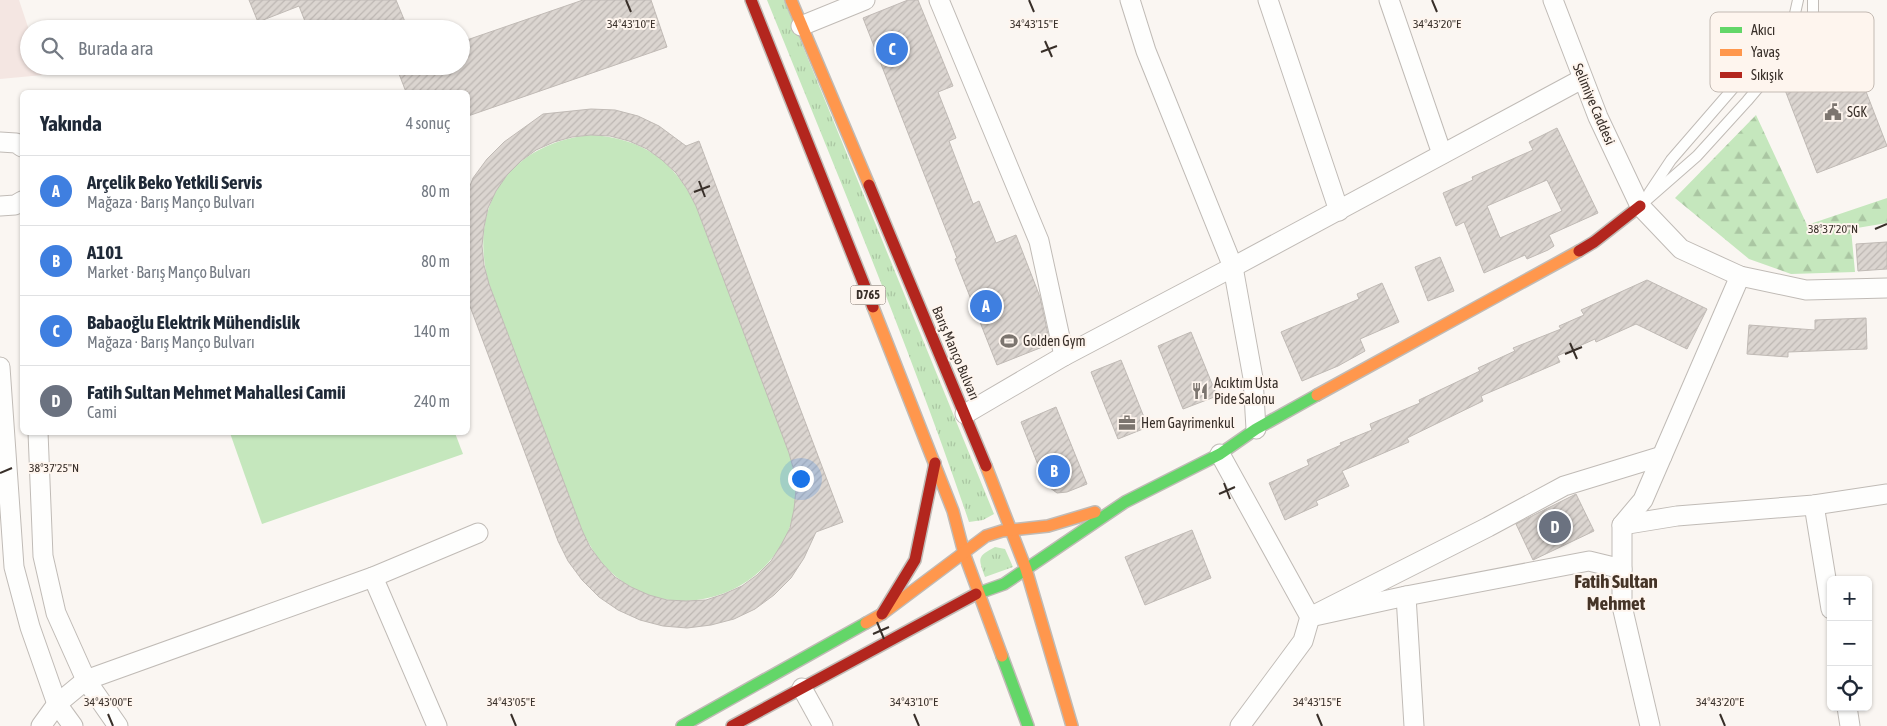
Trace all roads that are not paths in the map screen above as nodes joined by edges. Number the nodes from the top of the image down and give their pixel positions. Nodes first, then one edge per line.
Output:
1 (751, 0) edge
2 (790, 0) edge
3 (865, 0) edge
4 (939, 0) edge
5 (1130, 0) edge
6 (1268, 0) edge
7 (1389, 0) edge
8 (1553, 0) edge
9 (801, 26) junction
10 (1582, 79) junction
11 (1730, 92) edge
12 (1753, 92) edge
13 (0, 142) edge
14 (20, 146) edge
15 (1442, 154) junction
16 (20, 202) edge
17 (0, 206) edge
18 (1640, 206) junction
19 (1339, 210) junction
20 (1233, 267) junction
21 (1740, 276) junction
22 (1887, 288) edge
23 (1064, 356) junction
24 (0, 367) edge
25 (965, 414) junction
26 (1256, 429) junction
27 (38, 435) edge
28 (1220, 454) junction
29 (1662, 456) junction
30 (935, 463) junction
31 (1887, 494) edge
32 (1125, 502) junction
33 (1814, 505) junction
34 (1622, 525) junction
35 (1011, 531) junction
36 (478, 533) dead end
37 (964, 553) junction
38 (1026, 569) junction
39 (1622, 569) junction
40 (373, 576) junction
41 (1827, 585) edge
42 (978, 593) junction
43 (1406, 596) junction
44 (882, 614) junction
45 (1310, 617) junction
46 (86, 680) junction
47 (802, 688) junction
48 (57, 704) junction
49 (1848, 711) edge
50 (41, 726) edge
51 (73, 726) edge
52 (118, 726) edge
53 (437, 726) edge
54 (682, 726) edge
55 (732, 726) edge
56 (824, 726) edge
57 (1028, 726) edge
58 (1072, 726) edge
59 (1240, 726) edge
60 (1414, 726) edge
61 (1650, 726) edge
62 (1850, 726) edge

1 - 30 main road, D765
2 - 9 main road, Barış Manço Bulvarı
3 - 9 street
4 - 23 street
5 - 20 street
6 - 19 street
7 - 15 street
8 - 10 street, Selimiye Caddesi
9 - 25 main road, Barış Manço Bulvarı
10 - 15 street
10 - 18 street, Selimiye Caddesi
11 - 18 lane
12 - 18 lane
13 - 14 street
15 - 19 street
16 - 17 street
18 - 21 street, Selimiye Caddesi
18 - 26 main road
19 - 20 street
20 - 23 street
20 - 26 street
21 - 22 street, Selimiye Caddesi
21 - 29 street
23 - 25 street
24 - 48 street
25 - 35 main road, Barış Manço Bulvarı
26 - 28 main road
27 - 46 street
28 - 32 main road
28 - 45 street
29 - 34 street
29 - 45 street
30 - 37 main road, D765
30 - 44 main road
31 - 33 street
32 - 35 main road
32 - 38 main road
33 - 34 street
33 - 41 street
34 - 39 street
35 - 37 main road
35 - 38 main road, Barış Manço Bulvarı
36 - 40 street
37 - 42 main road, D765
37 - 44 main road
38 - 42 main road
38 - 58 main road, Barış Manço Bulvarı
39 - 43 street
39 - 61 street
40 - 46 street
40 - 53 street
42 - 47 main road
42 - 57 main road, D765
43 - 45 street
43 - 60 street
44 - 54 main road
45 - 59 street
46 - 48 street
46 - 52 street
47 - 55 main road
47 - 56 street
48 - 50 street
48 - 51 street
49 - 62 street

